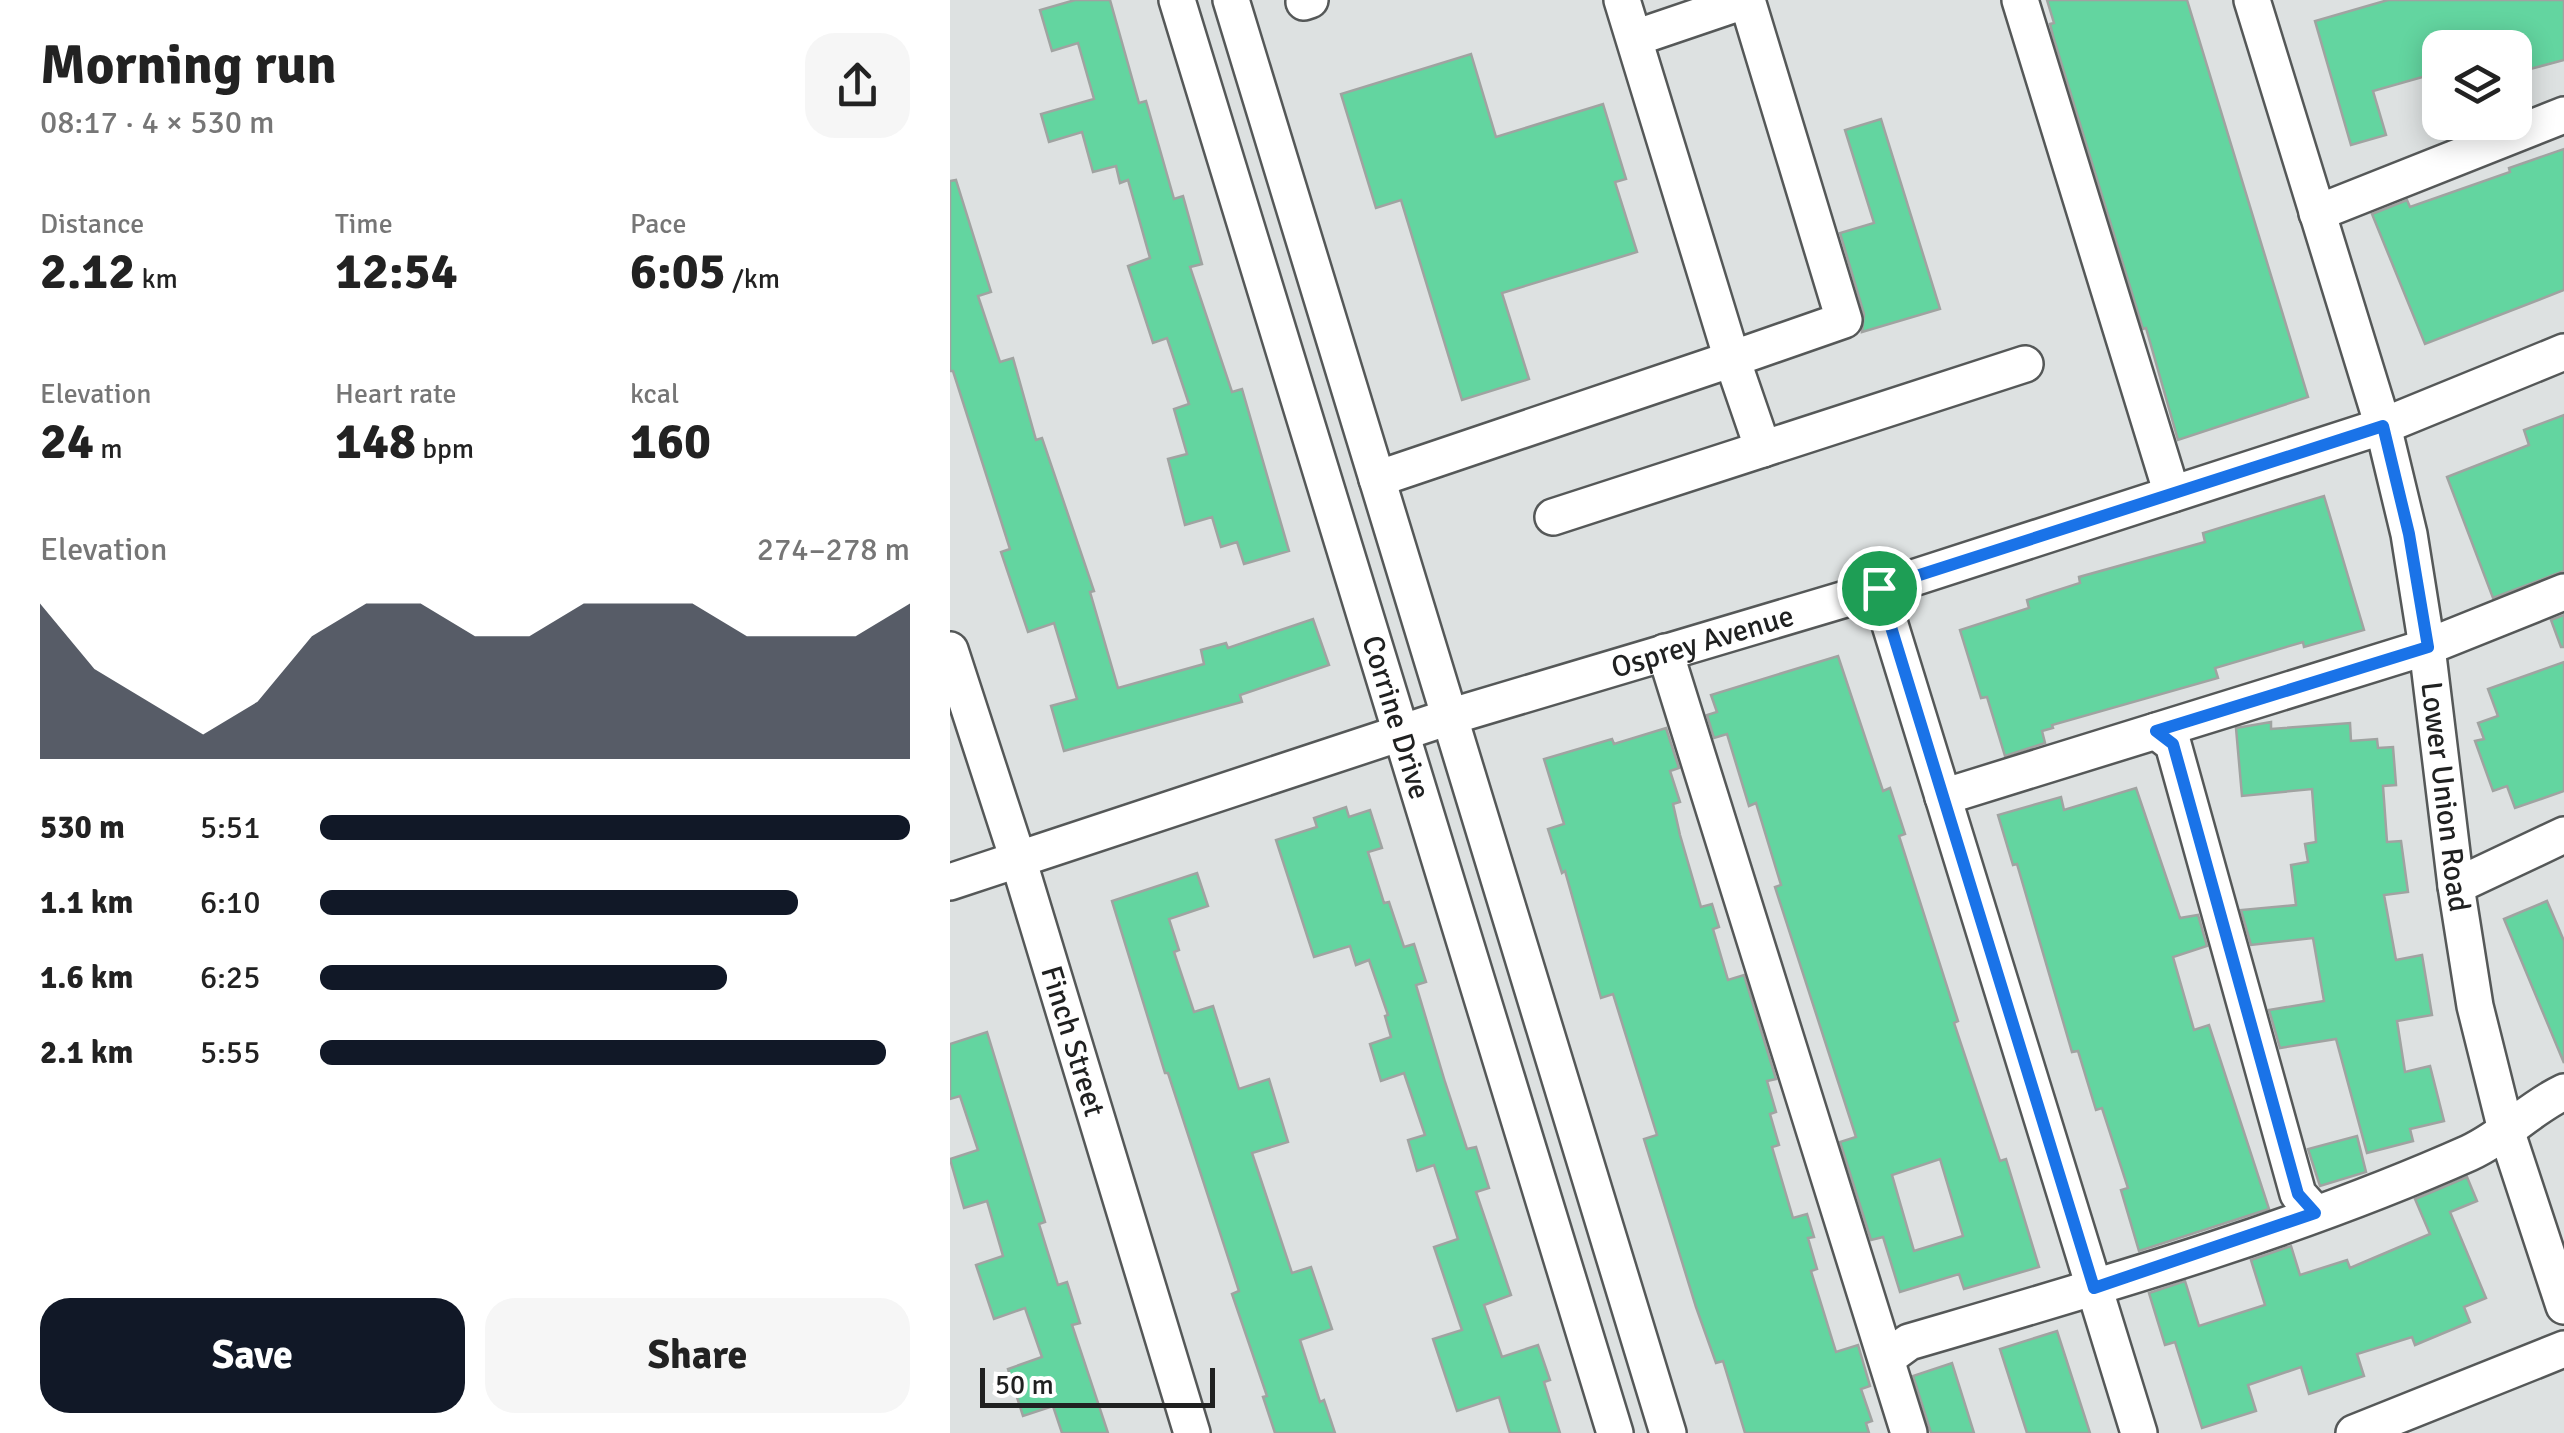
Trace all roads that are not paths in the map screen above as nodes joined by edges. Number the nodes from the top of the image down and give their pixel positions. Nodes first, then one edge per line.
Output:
1 (1178, 0) edge
2 (1231, 0) edge
3 (1622, 0) edge
4 (2020, 0) edge
5 (2252, 0) edge
6 (1635, 38) junction
7 (2564, 114) edge
8 (2317, 213) junction
9 (2564, 352) edge
10 (1732, 359) junction
11 (2024, 364) dead end
12 (2383, 426) junction
13 (1763, 449) junction
14 (1377, 479) junction
15 (2172, 494) junction
16 (1554, 517) dead end
17 (1879, 588) junction
18 (2564, 592) edge
19 (2428, 647) junction
20 (950, 650) edge
21 (1666, 652) junction
22 (1449, 717) junction
23 (2156, 731) junction
24 (1400, 733) junction
25 (1943, 796) junction
26 (2564, 835) edge
27 (1018, 859) junction
28 (950, 882) edge
29 (2456, 886) junction
30 (2564, 1092) edge
31 (2506, 1130) junction
32 (2315, 1213) junction
33 (2094, 1288) junction
34 (2564, 1306) edge
35 (2564, 1349) edge
36 (1887, 1358) junction
37 (1192, 1433) edge
38 (1615, 1433) edge
39 (1668, 1433) edge
40 (1909, 1433) edge
41 (2139, 1433) edge
42 (2354, 1433) edge

1 - 24 street, Corrine Drive
2 - 14 street, Corrine Drive
3 - 6 street
4 - 15 street
5 - 8 street, Lower Union Road
6 - 10 street
6 - 10 street
7 - 8 street
8 - 12 street, Lower Union Road
9 - 12 street, Osprey Avenue
10 - 13 street
10 - 14 street
11 - 13 street
12 - 15 street, Osprey Avenue
12 - 19 street, Lower Union Road
13 - 16 street
14 - 22 street, Corrine Drive
15 - 17 street, Osprey Avenue
17 - 21 street, Osprey Avenue
17 - 25 street
18 - 19 street
19 - 23 street
19 - 29 street, Lower Union Road
20 - 27 street, Finch Street
21 - 22 street, Osprey Avenue
21 - 36 street
22 - 24 street, Osprey Avenue
22 - 39 street, Corrine Drive
23 - 25 street
23 - 32 street
24 - 27 street, Osprey Avenue
24 - 38 street, Corrine Drive
25 - 33 street
26 - 29 street
27 - 28 street, Osprey Avenue
27 - 37 street, Finch Street
29 - 31 street, Lower Union Road
30 - 31 street
31 - 32 street
31 - 34 street, Lower Union Road
32 - 33 street
33 - 36 street
33 - 41 street
35 - 42 street
36 - 40 street

